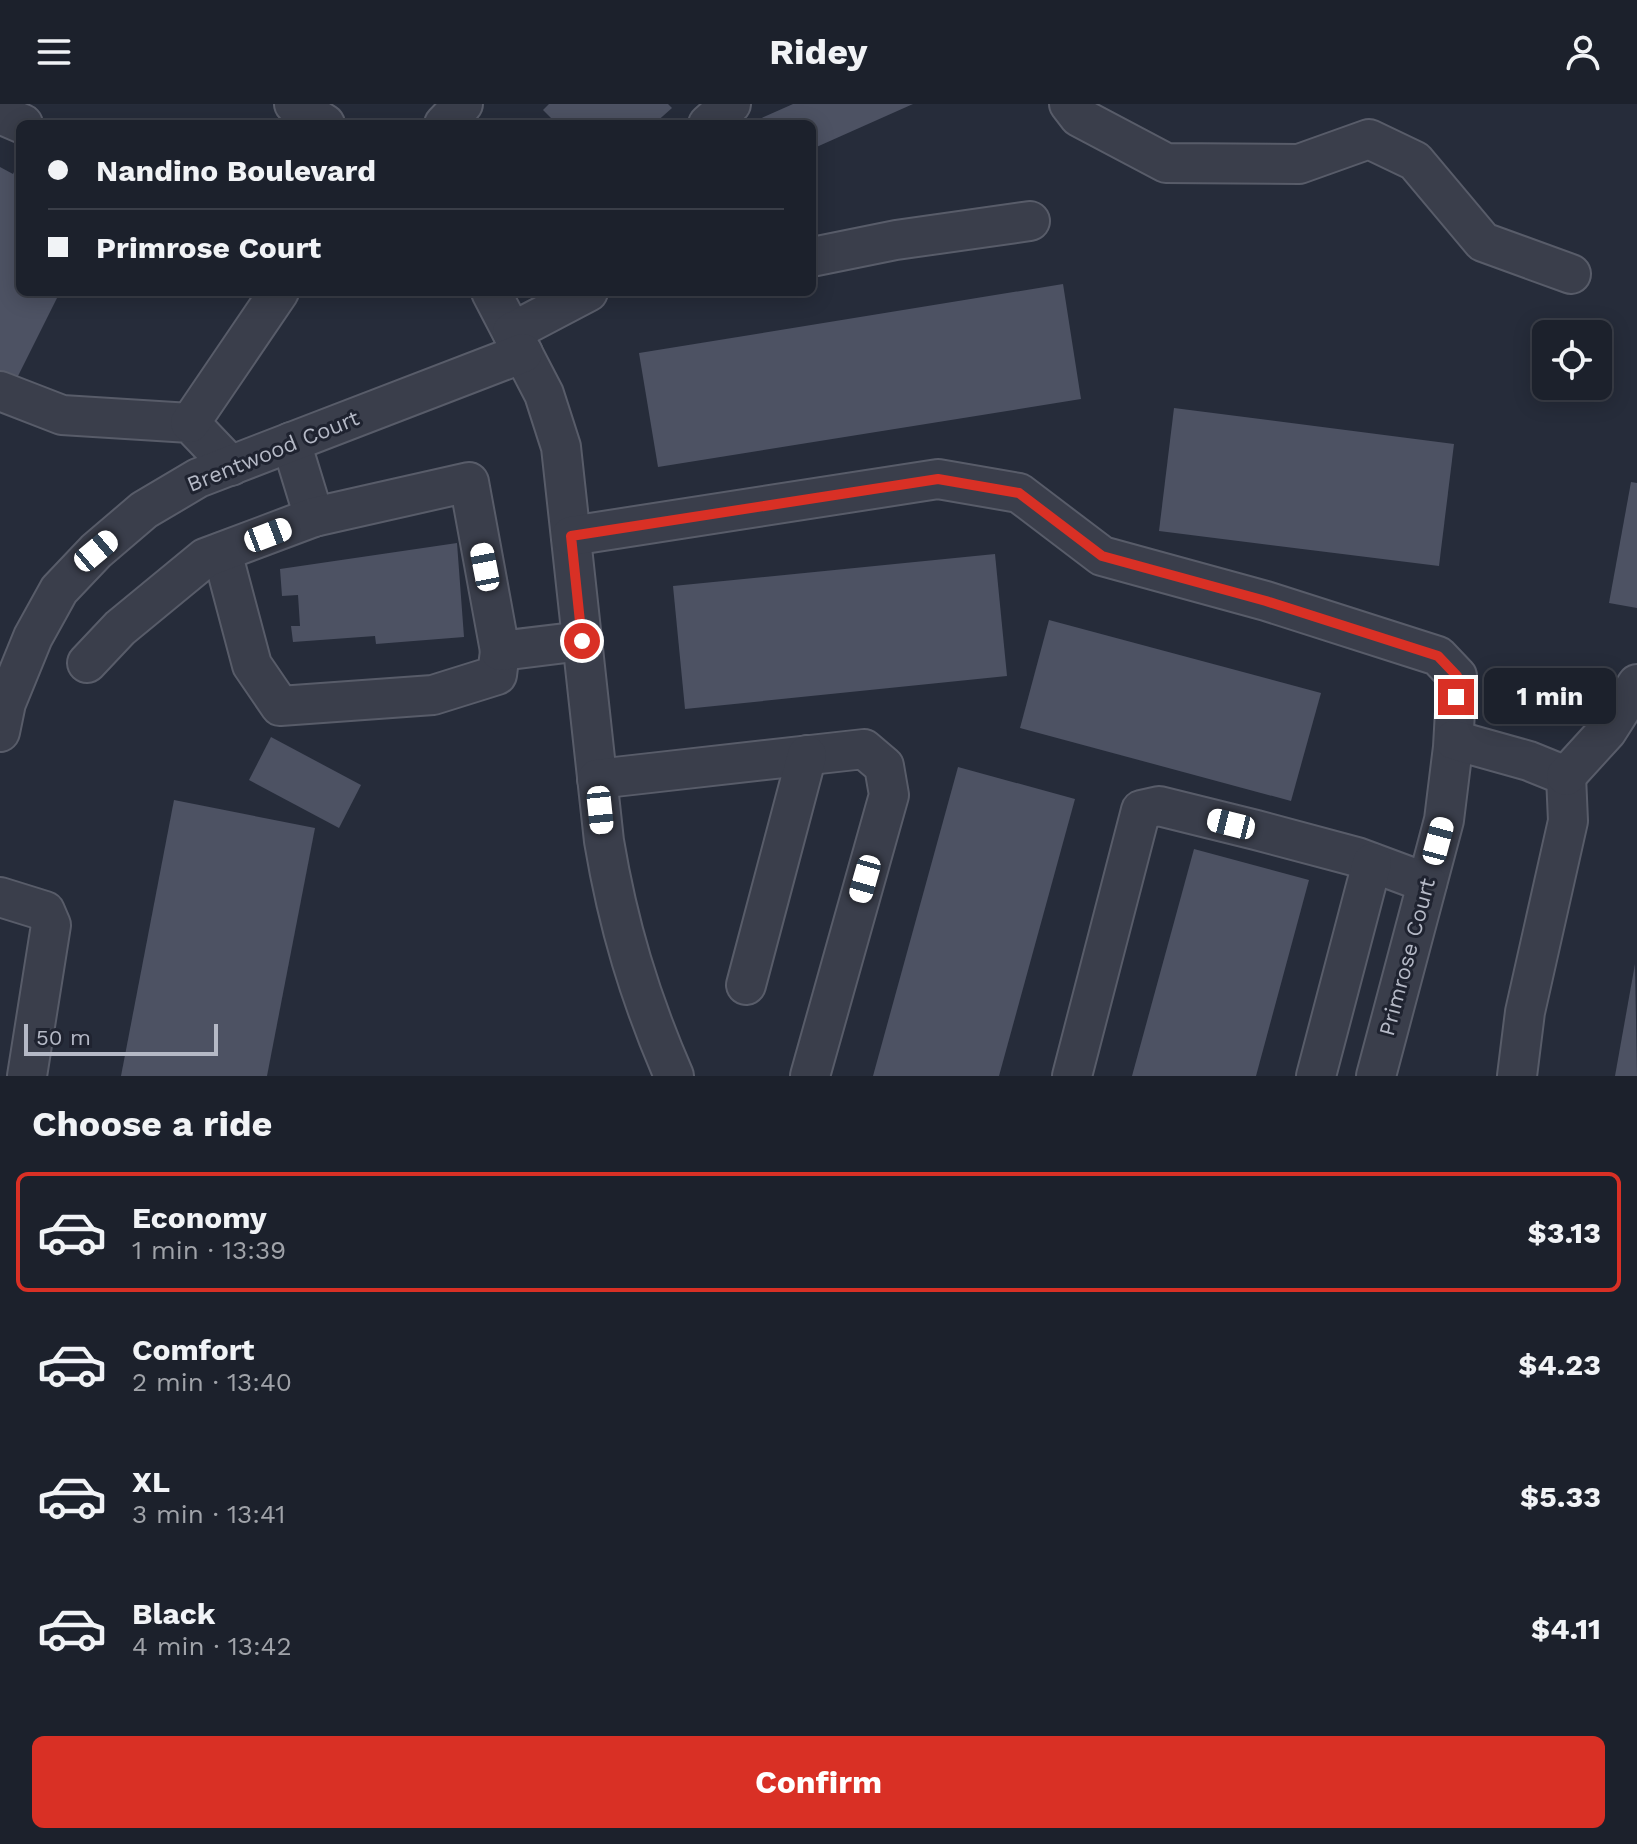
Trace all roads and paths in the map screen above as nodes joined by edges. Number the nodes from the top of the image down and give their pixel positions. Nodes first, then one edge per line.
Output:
1 (294, 104) edge
2 (463, 104) edge
3 (731, 104) edge
4 (1069, 104) edge
5 (319, 120) edge
6 (448, 120) edge
7 (713, 120) edge
8 (1030, 221) dead end
9 (816, 256) edge
10 (1571, 274) dead end
11 (276, 296) edge
12 (493, 296) edge
13 (582, 296) edge
14 (518, 342) junction
15 (0, 391) edge
16 (190, 423) junction
17 (291, 442) junction
18 (231, 466) junction
19 (314, 517) junction
20 (571, 536) junction
21 (222, 552) junction
22 (582, 641) junction
23 (500, 651) junction
24 (87, 663) dead end
25 (10, 664) edge
26 (1637, 684) edge
27 (0, 732) edge
28 (1454, 740) junction
29 (807, 755) junction
30 (1566, 776) junction
31 (597, 779) junction
32 (1372, 863) junction
33 (1427, 883) junction
34 (0, 897) edge
35 (746, 985) dead end
36 (27, 1076) edge
37 (674, 1076) edge
38 (810, 1076) edge
39 (1072, 1076) edge
40 (1316, 1076) edge
41 (1376, 1076) edge
42 (1517, 1076) edge

1 - 5 street
2 - 6 street
3 - 7 street
4 - 10 street
8 - 9 street
11 - 16 street
12 - 14 street
13 - 14 street, Brentwood Court
14 - 17 street, Brentwood Court
14 - 20 street
15 - 16 street
16 - 18 street
17 - 18 street, Brentwood Court
17 - 19 street
18 - 25 street, Brentwood Court
19 - 21 street
19 - 23 street
20 - 22 street
20 - 28 street, Primrose Court
21 - 23 street
21 - 24 street
22 - 23 street
22 - 31 street
25 - 27 street, Brentwood Court
26 - 30 street
28 - 30 street
28 - 33 street, Primrose Court
29 - 31 street
29 - 35 street
29 - 38 street
30 - 42 street
31 - 37 street
32 - 33 street
32 - 39 street
32 - 40 street
33 - 41 street, Primrose Court
34 - 36 street

